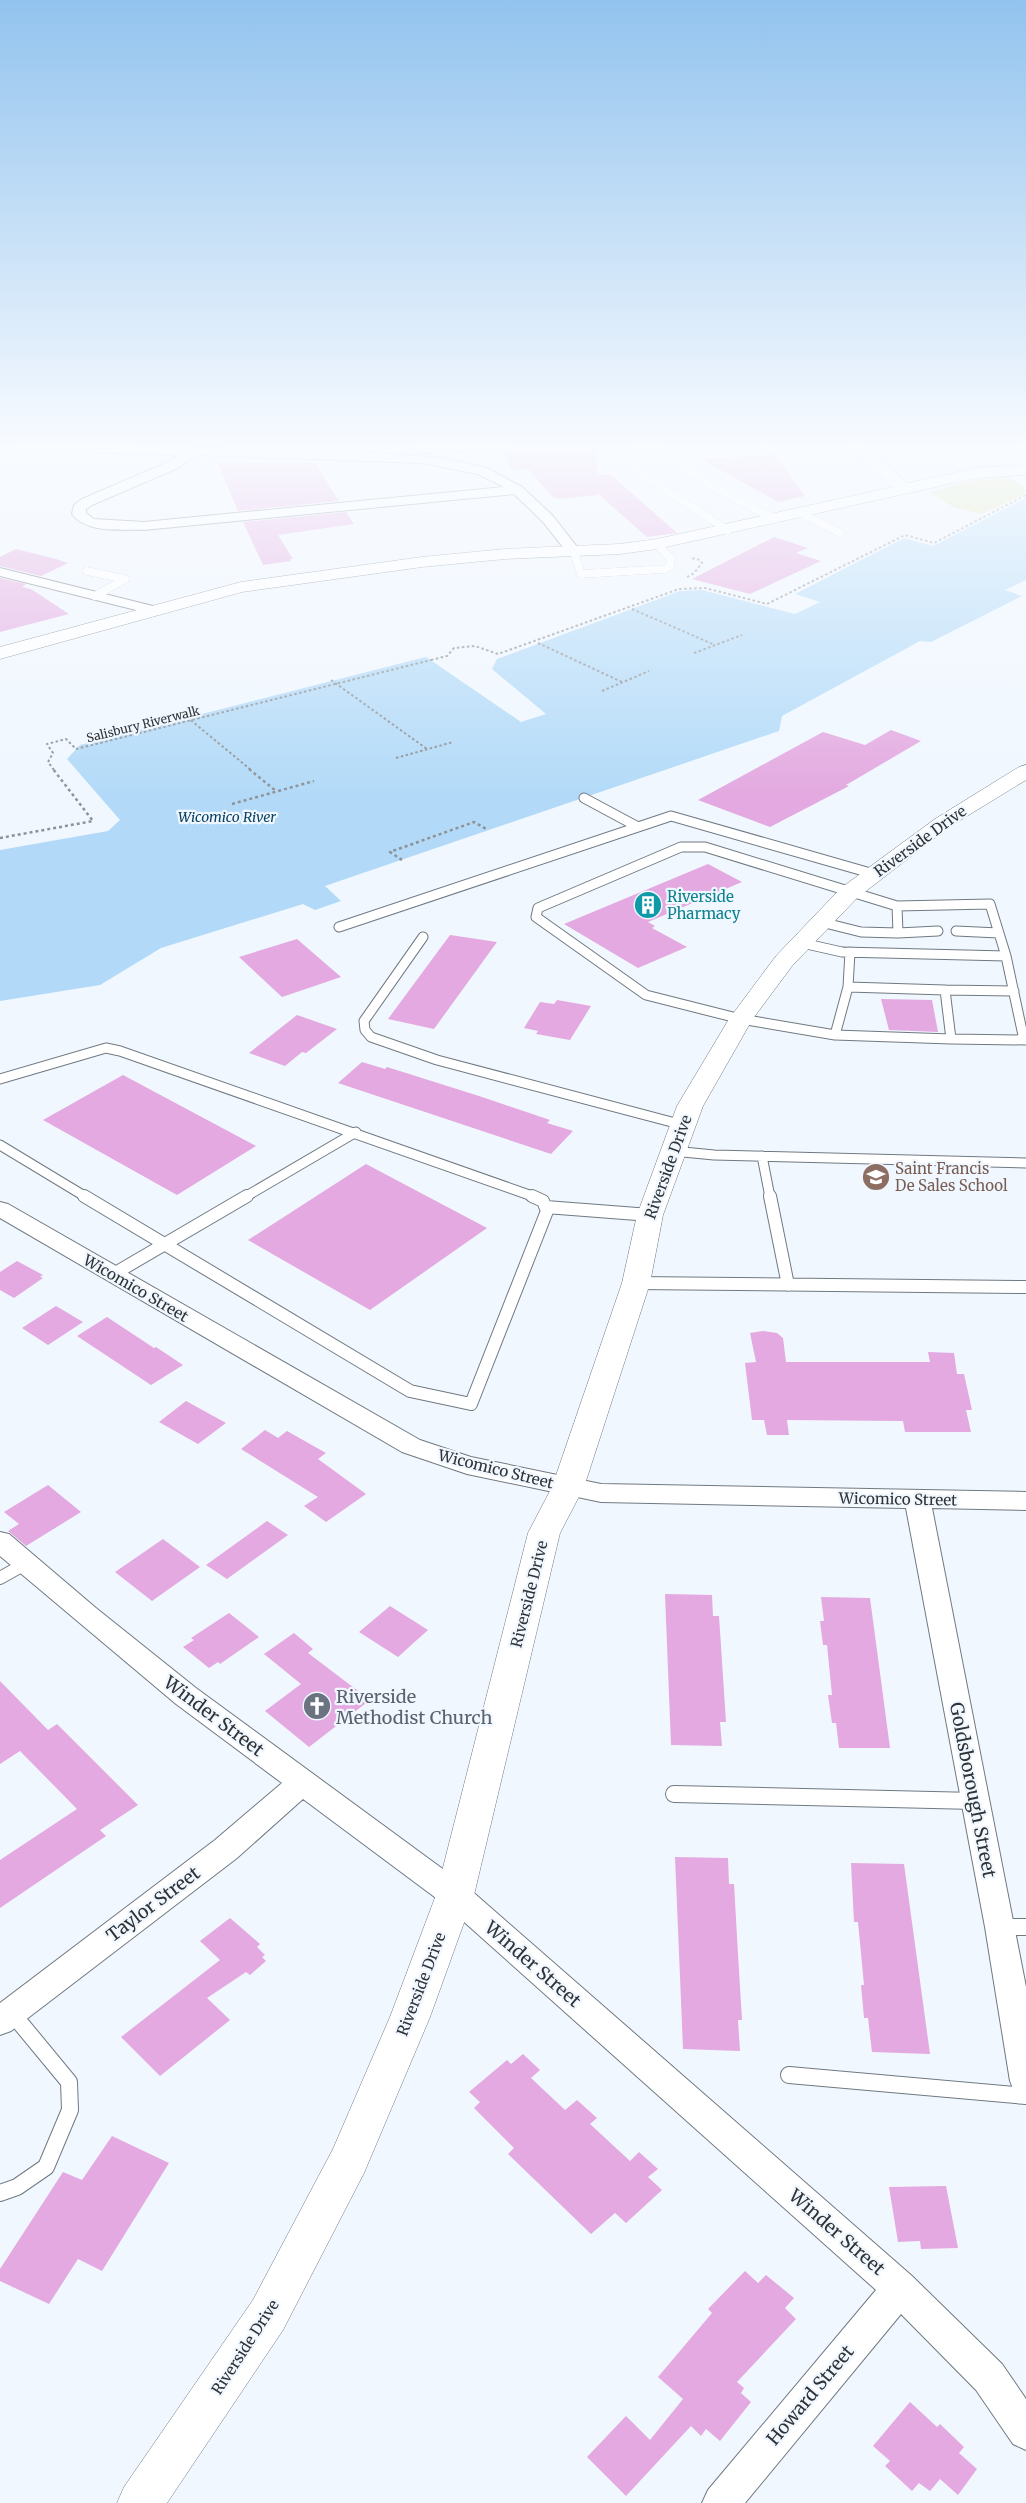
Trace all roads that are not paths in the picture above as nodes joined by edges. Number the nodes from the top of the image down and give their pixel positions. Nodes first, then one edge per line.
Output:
1 (427, 563) edge
2 (577, 563) edge
3 (670, 563) edge
4 (87, 571) dead end
5 (0, 572) edge
6 (95, 596) junction
7 (152, 610) junction
8 (0, 653) edge
9 (1026, 770) edge
10 (584, 798) dead end
11 (638, 827) junction
12 (874, 874) junction
13 (849, 893) junction
14 (897, 906) junction
15 (822, 922) junction
16 (339, 927) dead end
17 (898, 933) junction
18 (999, 933) junction
19 (939, 934) dead end
20 (956, 934) dead end
21 (423, 937) dead end
22 (802, 943) junction
23 (850, 952) junction
24 (1006, 956) junction
25 (848, 987) junction
26 (945, 990) junction
27 (1014, 991) junction
28 (741, 1019) junction
29 (835, 1035) junction
30 (951, 1039) junction
31 (1025, 1040) edge
32 (0, 1079) edge
33 (683, 1126) junction
34 (356, 1132) junction
35 (0, 1145) edge
36 (673, 1151) junction
37 (762, 1156) junction
38 (1026, 1163) edge
39 (546, 1207) junction
40 (0, 1209) edge
41 (650, 1215) junction
42 (165, 1244) junction
43 (112, 1274) junction
44 (636, 1283) junction
45 (788, 1285) junction
46 (1026, 1287) edge
47 (568, 1487) junction
48 (917, 1499) junction
49 (1026, 1501) edge
50 (0, 1541) edge
51 (26, 1564) junction
52 (0, 1578) edge
53 (303, 1782) junction
54 (674, 1794) dead end
55 (975, 1801) junction
56 (455, 1895) junction
57 (1013, 1927) edge
58 (6, 2017) edge
59 (789, 2075) dead end
60 (1026, 2081) edge
61 (1026, 2096) edge
62 (0, 2193) edge
63 (900, 2288) junction
64 (1026, 2431) edge
65 (140, 2503) edge
66 (721, 2503) edge

1 - 7 street
2 - 3 lane
4 - 6 lane
5 - 6 street
6 - 7 street
7 - 8 street
9 - 12 street, Riverside Drive
10 - 11 lane
11 - 12 lane
11 - 16 lane
12 - 13 street, Riverside Drive
13 - 14 lane
13 - 15 street, Riverside Drive
13 - 28 lane
14 - 17 lane
14 - 18 lane
15 - 17 lane
15 - 22 street, Riverside Drive
17 - 19 lane
18 - 20 lane
18 - 24 lane
21 - 33 lane
22 - 23 lane
22 - 28 street, Riverside Drive
23 - 24 lane
23 - 25 lane
24 - 27 lane
25 - 26 lane
25 - 29 lane
26 - 27 lane
26 - 30 lane
27 - 31 lane
28 - 29 lane
28 - 33 street, Riverside Drive
29 - 30 lane
30 - 31 lane
32 - 34 lane
33 - 36 street, Riverside Drive
34 - 39 lane
34 - 42 lane
35 - 42 lane
36 - 37 lane
36 - 41 street, Riverside Drive
37 - 38 lane
37 - 45 lane
39 - 41 lane
39 - 42 lane
40 - 43 street, Wicomico Street
41 - 44 street, Riverside Drive
42 - 43 lane
43 - 47 street, Wicomico Street
44 - 45 lane
44 - 47 street, Riverside Drive
45 - 46 lane
47 - 48 street, Wicomico Street
47 - 56 street, Riverside Drive
48 - 49 street, Wicomico Street
48 - 55 street, Goldsborough Street
50 - 51 street, Winder Street
51 - 52 lane
51 - 53 street, Winder Street
53 - 56 street, Winder Street
53 - 58 street, Taylor Street
54 - 55 lane
55 - 57 street, Goldsborough Street
56 - 63 street, Winder Street
56 - 65 street, Riverside Drive
57 - 60 street, Goldsborough Street
58 - 62 lane
59 - 61 lane
63 - 64 street, Winder Street
63 - 66 street, Howard Street

